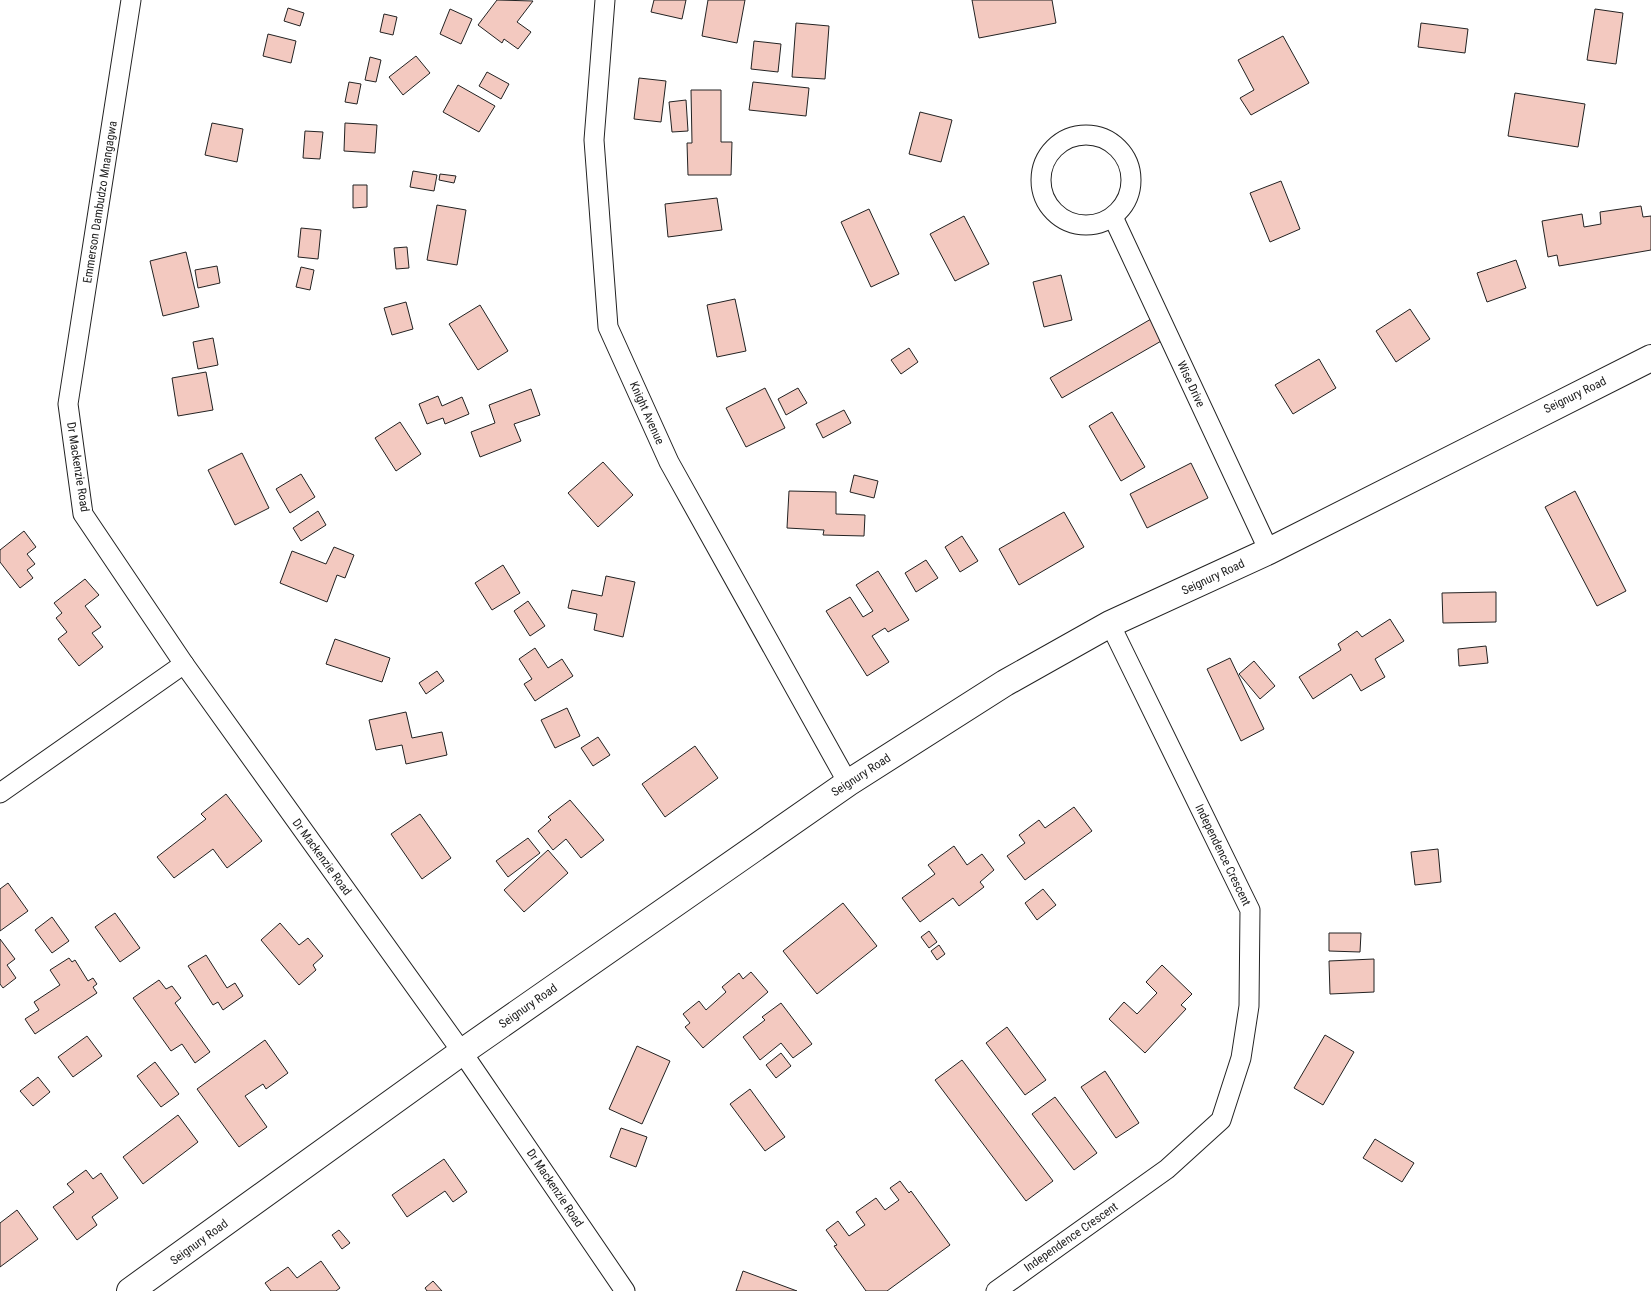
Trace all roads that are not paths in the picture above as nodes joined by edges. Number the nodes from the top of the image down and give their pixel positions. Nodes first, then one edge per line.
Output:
1 (131, 0) edge
2 (604, 0) edge
3 (1113, 217) junction
4 (1651, 358) edge
5 (68, 404) joint
6 (1270, 551) junction
7 (1110, 624) junction
8 (184, 664) junction
9 (848, 783) junction
10 (0, 793) edge
11 (462, 1052) junction
12 (130, 1291) edge
13 (625, 1291) edge
14 (996, 1291) edge

1 - 5 street, Emmerson Dambudzo Mnangagwa
2 - 9 street, Knight Avenue
3 - 3 street
3 - 6 street, Wise Drive
4 - 6 main road, Seignury Road
5 - 8 street, Dr Mackenzie Road
6 - 7 main road, Seignury Road
7 - 9 main road, Seignury Road
7 - 14 street, Independence Crescent
8 - 10 street
8 - 11 street, Dr Mackenzie Road
9 - 11 main road, Seignury Road
11 - 12 main road, Seignury Road
11 - 13 street, Dr Mackenzie Road

